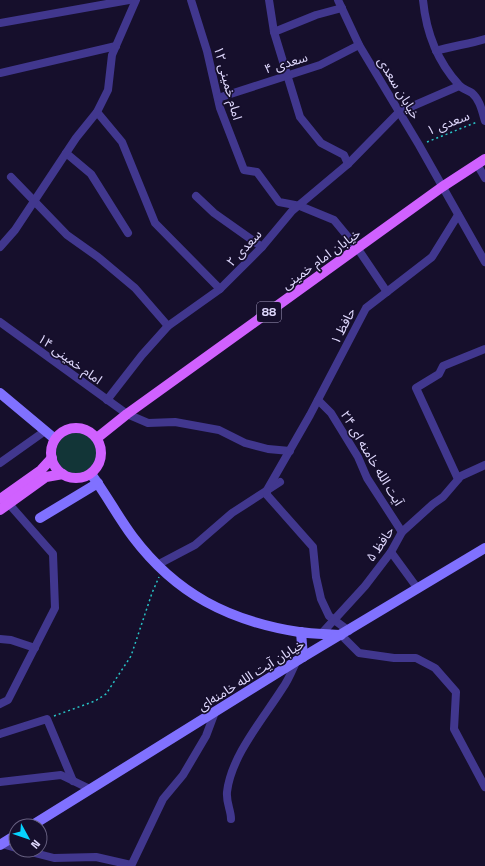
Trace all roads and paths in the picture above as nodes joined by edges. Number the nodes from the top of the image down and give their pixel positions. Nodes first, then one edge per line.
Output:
1 (129, 0) edge
2 (136, 0) edge
3 (191, 0) edge
4 (269, 0) edge
5 (338, 0) edge
6 (423, 0) edge
7 (342, 8) junction
8 (0, 23) edge
9 (274, 32) junction
10 (485, 39) edge
11 (360, 45) junction
12 (116, 46) junction
13 (436, 51) junction
14 (0, 73) edge
15 (286, 75) junction
16 (459, 86) junction
17 (218, 98) junction
18 (97, 112) junction
19 (399, 112) junction
20 (485, 120) edge
21 (419, 145) junction
22 (66, 154) junction
23 (481, 162) edge
24 (348, 164) junction
25 (11, 177) dead end
26 (485, 178) edge
27 (442, 187) junction
28 (196, 196) dead end
29 (35, 200) junction
30 (300, 206) junction
31 (458, 215) junction
32 (128, 233) dead end
33 (485, 243) edge
34 (0, 247) edge
35 (262, 248) junction
36 (477, 248) junction
37 (358, 249) junction
38 (485, 262) edge
39 (220, 289) junction
40 (387, 292) junction
41 (0, 322) edge
42 (168, 326) junction
43 (485, 349) edge
44 (0, 393) edge
45 (107, 400) junction
46 (318, 400) junction
47 (126, 414) junction
48 (45, 431) junction
49 (97, 438) junction
50 (55, 439) junction
51 (290, 451) junction
52 (52, 458) junction
53 (0, 463) edge
54 (485, 465) edge
55 (63, 474) junction
56 (91, 474) junction
57 (458, 480) junction
58 (280, 482) dead end
59 (98, 484) junction
60 (267, 490) junction
61 (4, 502) edge
62 (0, 510) edge
63 (40, 518) dead end
64 (402, 532) junction
65 (485, 548) edge
66 (391, 552) junction
67 (160, 567) junction
68 (418, 589) junction
69 (301, 632) junction
70 (322, 633) junction
71 (345, 633) junction
72 (0, 639) edge
73 (35, 648) junction
74 (300, 660) junction
75 (0, 704) edge
76 (215, 712) junction
77 (51, 717) dead end
78 (0, 734) edge
79 (73, 781) junction
80 (0, 782) edge
81 (485, 787) edge
82 (90, 789) junction
83 (44, 818) edge
84 (231, 819) dead end
85 (48, 856) edge
86 (131, 865) edge

1 - 8 street
2 - 12 street
3 - 17 street, امام خمینی ۱۲
4 - 9 street
5 - 7 street, خیابان سعدی
6 - 13 street
7 - 9 street
7 - 11 street, خیابان سعدی
9 - 15 street
10 - 13 street
11 - 15 street, سعدی ۴
11 - 19 street, خیابان سعدی
12 - 14 street
12 - 18 street
13 - 16 street
15 - 17 street, سعدی ۴
15 - 24 street
16 - 19 street
16 - 20 street
17 - 30 street, امام خمینی ۱۲
18 - 22 street
18 - 39 street
19 - 21 street, خیابان سعدی
19 - 24 street, سعدی ۲
20 - 21 path, سعدی ۱
21 - 27 street, خیابان سعدی
22 - 29 street
22 - 32 street
23 - 26 street
23 - 27 main road, خیابان امام خمینی / 88
24 - 30 street, سعدی ۲
25 - 29 street
27 - 31 street, خیابان سعدی
27 - 37 main road, خیابان امام خمینی / 88
28 - 35 street
29 - 34 street
29 - 42 street
30 - 35 street, سعدی ۲
30 - 37 street, امام خمینی ۱۲
31 - 36 street, خیابان سعدی
31 - 40 street, حافظ ۱
33 - 36 street
35 - 39 street, سعدی ۲
36 - 38 street, خیابان سعدی
37 - 40 street, امام خمینی ۱۲
37 - 47 main road, خیابان امام خمینی / 88
39 - 42 street, سعدی ۲
40 - 46 street, حافظ ۱
41 - 45 street, امام خمینی ۱۴
42 - 45 street, سعدی ۲
43 - 57 street
44 - 48 main road
45 - 47 street, امام خمینی ۱۴
46 - 51 street, حافظ ۱
46 - 64 street, آیت الله خامنه ای ۲۴
47 - 49 main road, خیابان امام خمینی / 88
47 - 51 street, امام خمینی ۱۴
48 - 50 main road
48 - 53 street
49 - 50 main road
49 - 56 main road
50 - 52 main road
51 - 60 street, حافظ ۱
52 - 55 main road
52 - 61 main road
54 - 57 street, حافظ ۵
55 - 56 main road
55 - 61 main road
56 - 59 main road
57 - 64 street, حافظ ۵
58 - 60 street
59 - 63 main road
59 - 67 main road
60 - 67 street
60 - 71 street
61 - 62 main road
61 - 73 street
64 - 66 street, حافظ ۵
65 - 68 main road, خیابان آیت الله خامنه‌ای
66 - 68 street
66 - 70 street, حافظ ۵
67 - 69 main road
67 - 77 path
68 - 71 main road, خیابان آیت الله خامنه‌ای
69 - 70 main road
69 - 74 main road
70 - 71 main road
71 - 74 main road, خیابان آیت الله خامنه‌ای
71 - 81 street
72 - 73 street
73 - 75 street
74 - 76 main road, خیابان آیت الله خامنه‌ای
74 - 84 street
76 - 82 main road, خیابان آیت الله خامنه‌ای
76 - 86 street
78 - 79 street
79 - 80 street
79 - 82 street
82 - 83 main road, خیابان آیت الله خامنه‌ای
85 - 86 street

